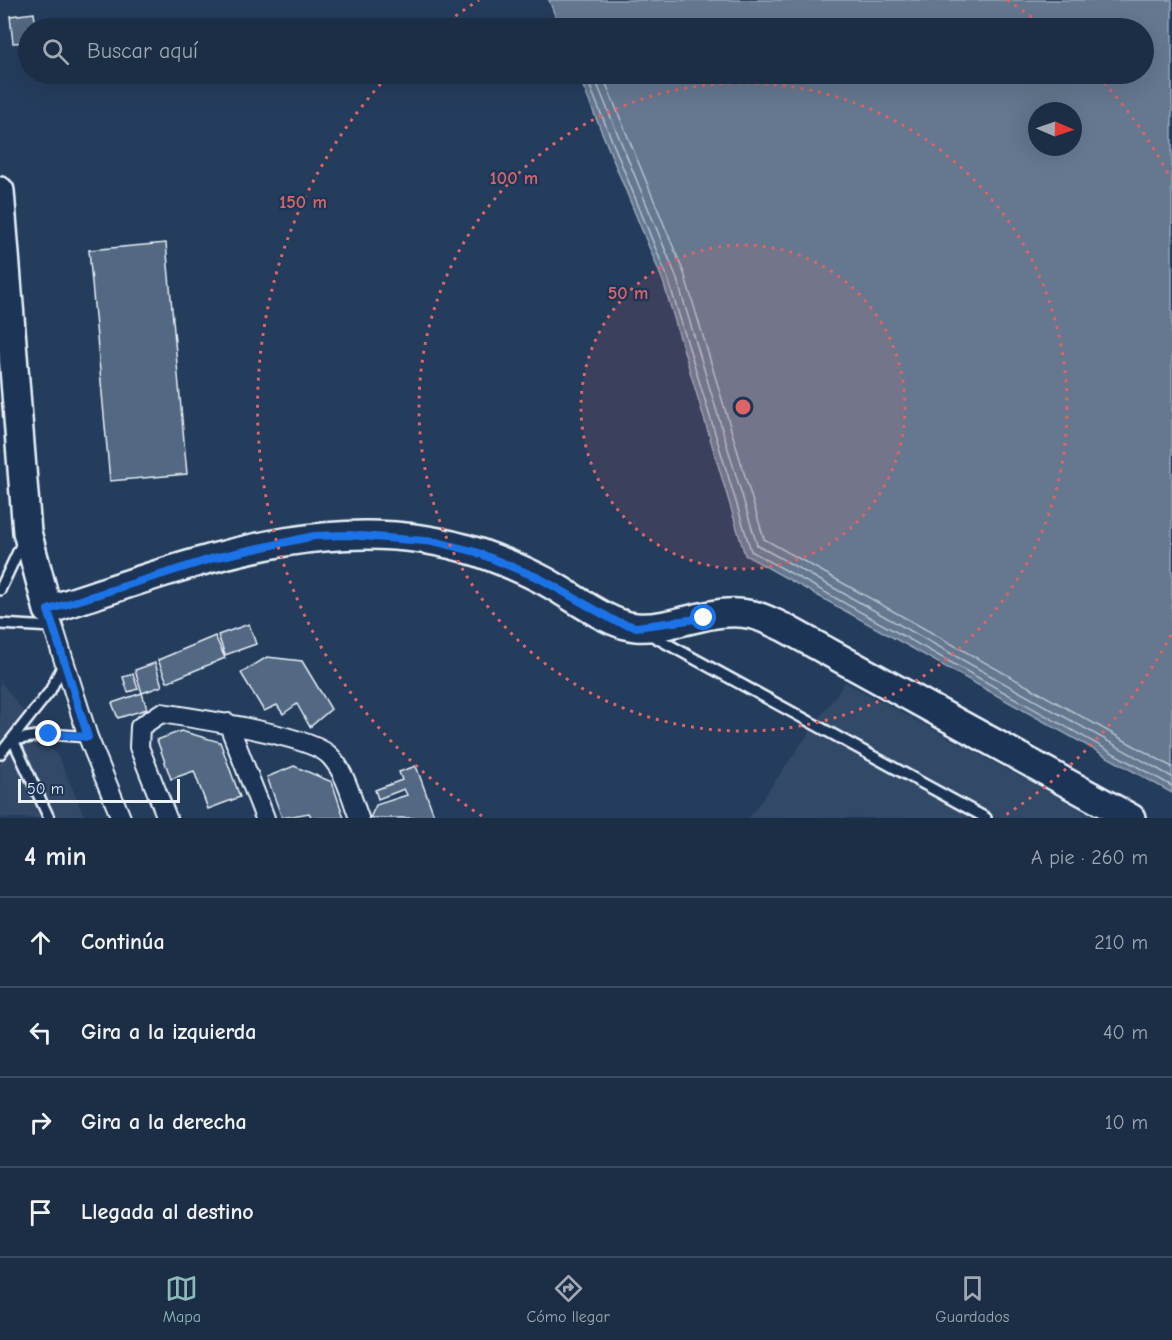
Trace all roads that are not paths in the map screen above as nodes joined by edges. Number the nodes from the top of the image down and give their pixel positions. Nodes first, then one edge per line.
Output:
1 (0, 191) edge
2 (27, 532) junction
3 (0, 590) edge
4 (50, 619) junction
5 (0, 624) edge
6 (636, 627) junction
7 (63, 665) junction
8 (228, 723) junction
9 (88, 737) junction
10 (13, 740) junction
11 (0, 754) edge
12 (49, 818) edge
13 (121, 818) edge
14 (167, 818) edge
15 (265, 818) edge
16 (359, 818) edge
17 (986, 818) edge
18 (1131, 818) edge

1 - 2 main road
2 - 3 lane
2 - 4 main road
4 - 5 lane
4 - 6 main road
4 - 7 street
6 - 17 lane
6 - 18 main road
7 - 9 street
7 - 10 lane
8 - 14 street
8 - 15 street
8 - 16 street
9 - 10 lane
9 - 13 street
10 - 11 lane
10 - 12 lane

